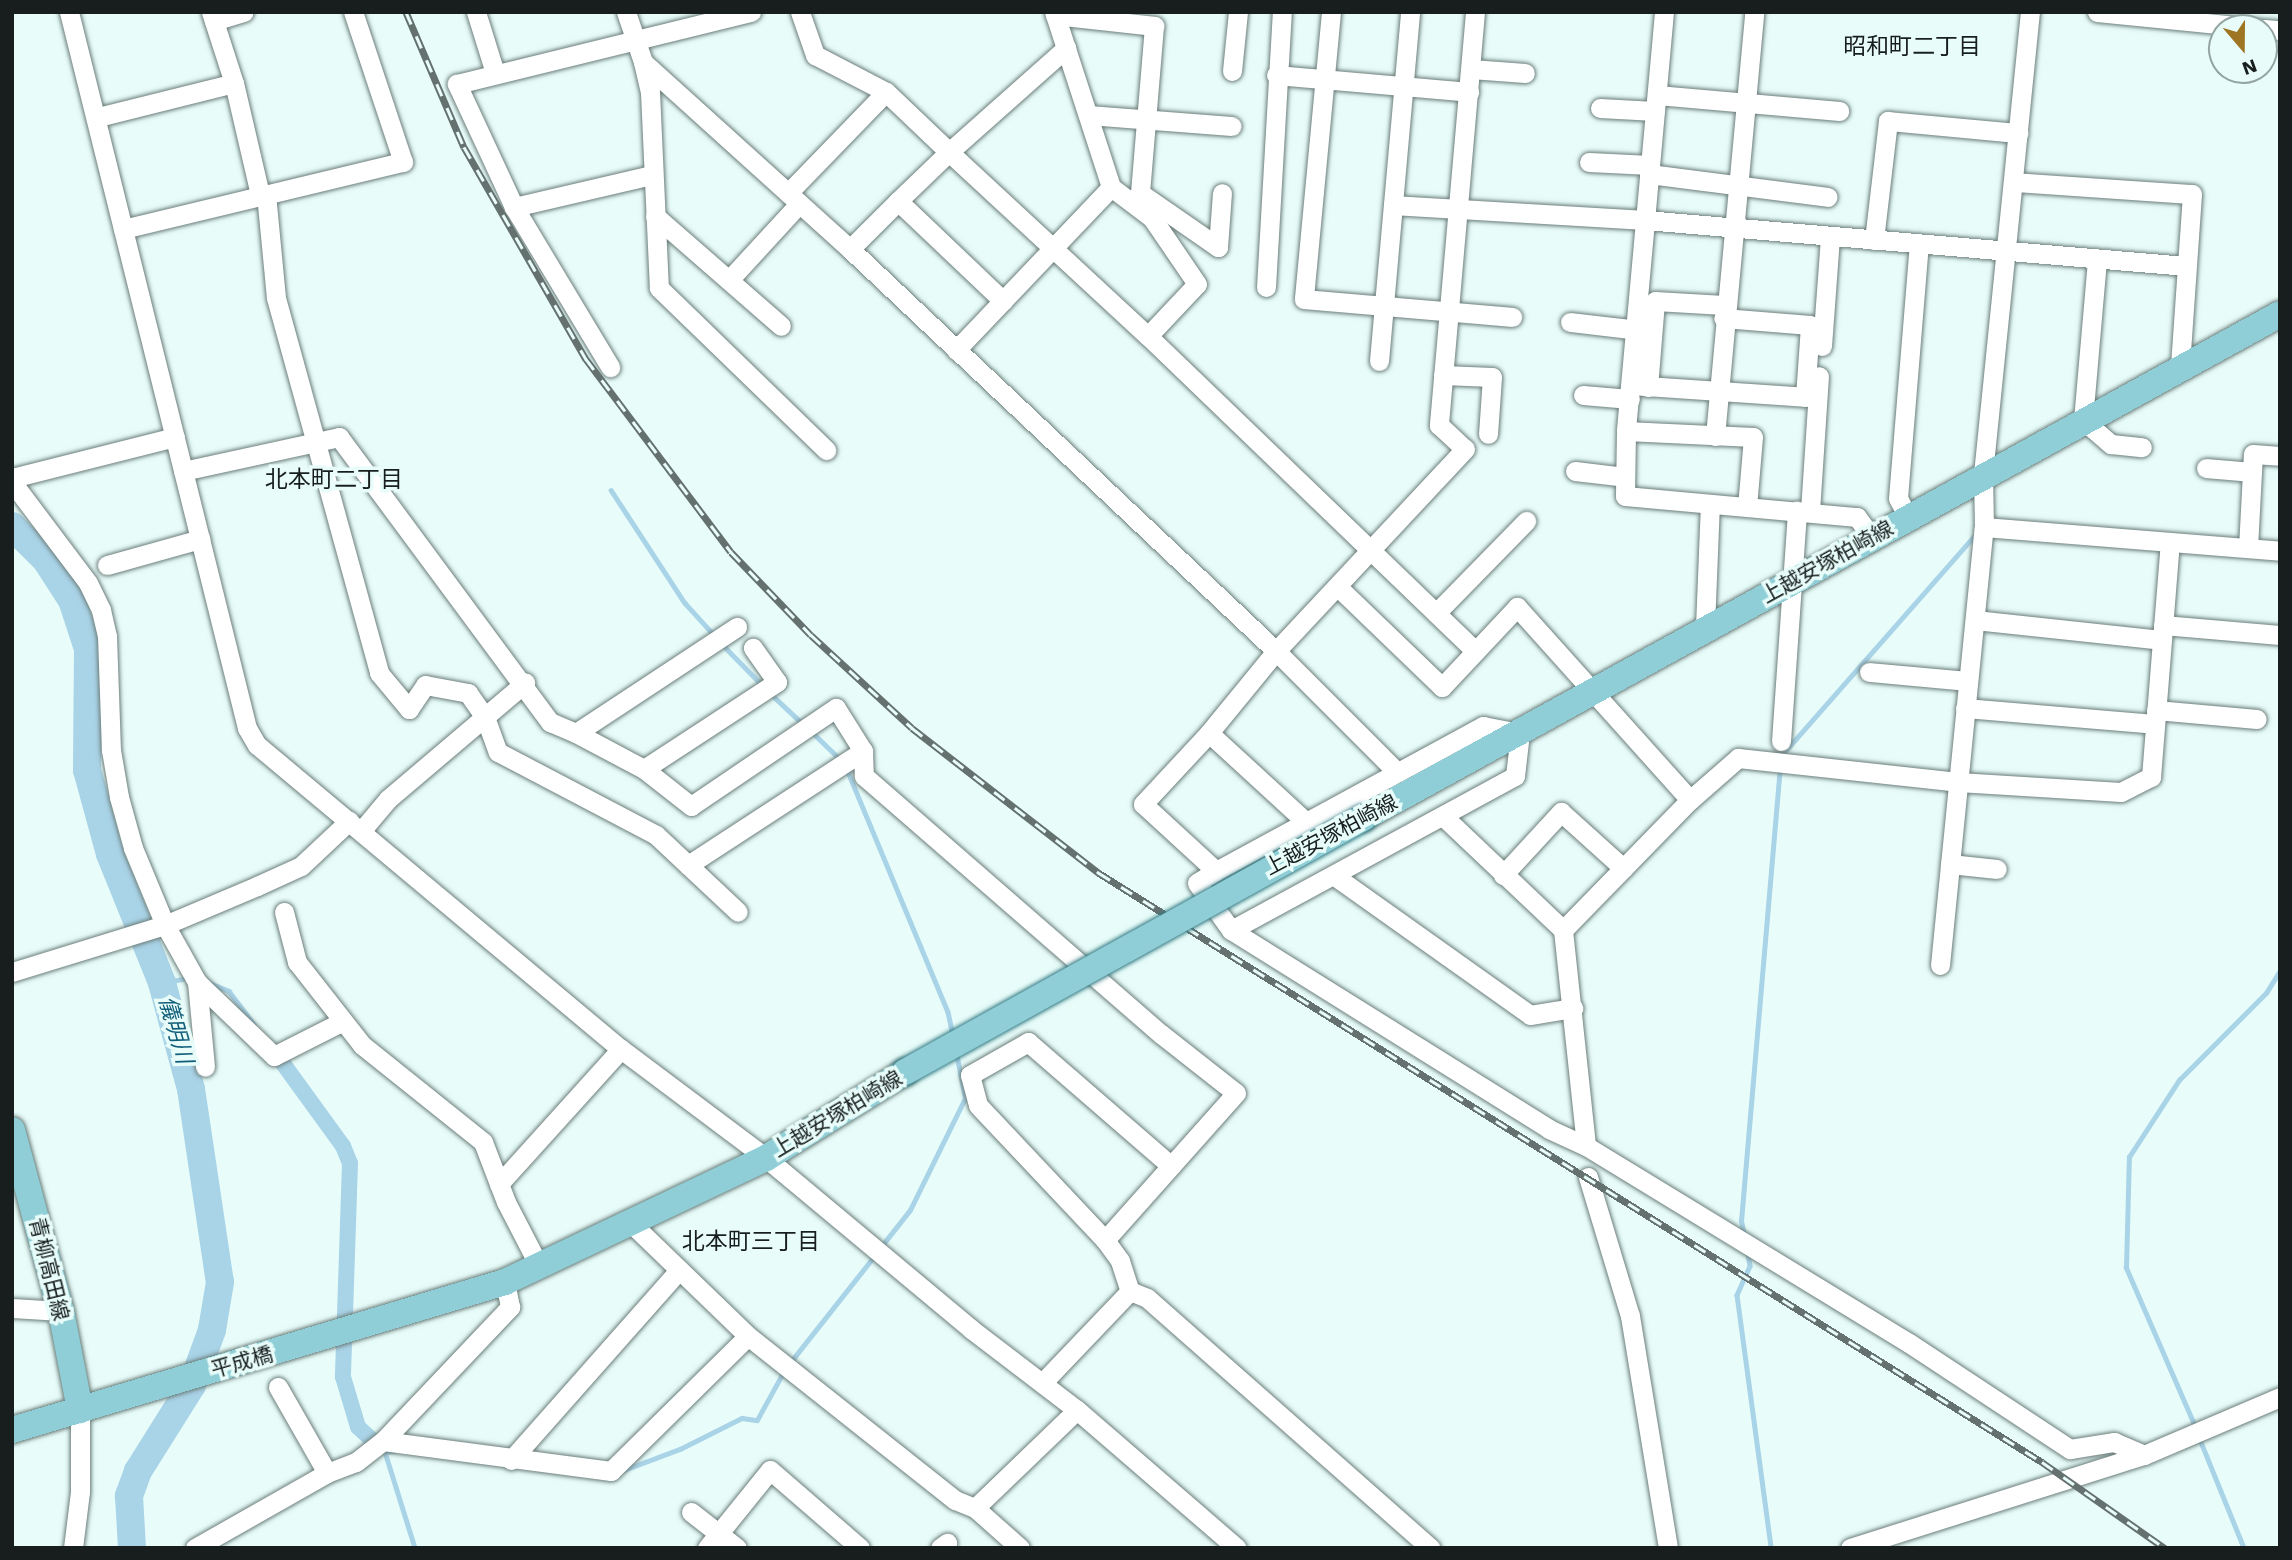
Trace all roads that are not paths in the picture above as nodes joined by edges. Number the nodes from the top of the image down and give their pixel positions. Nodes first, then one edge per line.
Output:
1 (69, 12) edge
2 (244, 12) edge
3 (353, 12) edge
4 (477, 12) edge
5 (626, 12) edge
6 (751, 12) edge
7 (800, 12) edge
8 (1238, 12) edge
9 (1282, 12) edge
10 (1331, 12) edge
11 (1410, 12) edge
12 (1475, 12) edge
13 (1664, 12) edge
14 (1754, 12) edge
15 (2030, 12) edge
16 (2096, 12) edge
17 (1054, 14) edge
18 (212, 17) edge
19 (2208, 23) edge
20 (634, 40) junction
21 (1066, 48) junction
22 (643, 62) junction
23 (1471, 69) junction
24 (1232, 71) dead end
25 (495, 73) junction
26 (1525, 73) dead end
27 (1276, 75) junction
28 (1326, 80) junction
29 (234, 83) junction
30 (1405, 88) junction
31 (886, 92) junction
32 (1469, 92) junction
33 (1743, 102) junction
34 (1656, 103) junction
35 (1600, 108) dead end
36 (1839, 111) dead end
37 (1088, 115) junction
38 (98, 117) junction
39 (1146, 120) junction
40 (1232, 126) dead end
41 (2018, 133) junction
42 (949, 152) junction
43 (1589, 162) dead end
44 (1650, 170) junction
45 (652, 175) junction
46 (2014, 181) junction
47 (1735, 184) junction
48 (1111, 187) junction
49 (1222, 193) dead end
50 (263, 194) junction
51 (1828, 197) dead end
52 (793, 198) junction
53 (898, 201) junction
54 (1393, 205) junction
55 (514, 207) junction
56 (1459, 207) junction
57 (655, 216) junction
58 (1645, 220) junction
59 (1731, 228) junction
60 (123, 229) junction
61 (1830, 238) junction
62 (1874, 240) junction
63 (1919, 245) junction
64 (850, 249) junction
65 (1053, 250) junction
66 (2007, 251) junction
67 (2097, 260) junction
68 (2186, 266) junction
69 (729, 281) junction
70 (1266, 288) dead end
71 (1003, 301) junction
72 (1385, 304) junction
73 (1449, 312) junction
74 (1723, 312) junction
75 (2280, 314) edge
76 (1512, 317) dead end
77 (1570, 322) dead end
78 (781, 326) dead end
79 (1638, 330) junction
80 (1147, 336) junction
81 (956, 350) junction
82 (1379, 361) dead end
83 (610, 367) dead end
84 (2179, 367) junction
85 (1443, 375) junction
86 (1636, 390) junction
87 (1719, 391) junction
88 (1583, 395) dead end
89 (2083, 420) junction
90 (1626, 431) junction
91 (1488, 434) dead end
92 (1715, 436) junction
93 (175, 437) junction
94 (315, 441) junction
95 (2142, 447) dead end
96 (826, 450) dead end
97 (2280, 456) edge
98 (2206, 468) dead end
99 (183, 471) junction
100 (1575, 471) dead end
101 (2252, 472) junction
102 (1983, 474) junction
103 (1625, 477) junction
104 (12, 480) edge
105 (1710, 505) junction
106 (1747, 506) junction
107 (1803, 511) junction
108 (1908, 517) junction
109 (1526, 522) dead end
110 (1984, 527) junction
111 (1871, 536) junction
112 (200, 539) junction
113 (2170, 543) junction
114 (1370, 547) junction
115 (2248, 548) junction
116 (2280, 551) edge
117 (107, 565) dead end
118 (1791, 584) junction
119 (1339, 587) junction
120 (1436, 613) junction
121 (1975, 620) junction
122 (737, 627) dead end
123 (1705, 628) junction
124 (2162, 632) junction
125 (2280, 635) edge
126 (753, 648) dead end
127 (1276, 651) junction
128 (1475, 651) junction
129 (1869, 672) dead end
130 (1967, 681) junction
131 (525, 683) junction
132 (1592, 690) junction
133 (1965, 708) junction
134 (485, 717) junction
135 (2155, 717) junction
136 (2257, 719) dead end
137 (576, 733) junction
138 (1209, 733) junction
139 (1520, 733) junction
140 (1781, 741) dead end
141 (863, 751) junction
142 (644, 769) junction
143 (1396, 771) junction
144 (1958, 782) junction
145 (1690, 800) junction
146 (1446, 818) junction
147 (1304, 820) junction
148 (355, 826) junction
149 (1950, 864) junction
150 (688, 865) junction
151 (1623, 868) junction
152 (1997, 869) dead end
153 (1216, 871) junction
154 (1503, 875) junction
155 (1336, 877) junction
156 (284, 912) dead end
157 (738, 912) dead end
158 (160, 926) junction
159 (1231, 930) junction
160 (1563, 930) junction
161 (1940, 965) dead end
162 (12, 972) edge
163 (197, 982) junction
164 (1573, 1008) junction
165 (343, 1021) junction
166 (621, 1049) junction
167 (205, 1067) dead end
168 (12, 1130) edge
169 (1586, 1146) junction
170 (766, 1158) junction
171 (1171, 1166) junction
172 (1588, 1177) dead end
173 (499, 1185) junction
174 (632, 1224) junction
175 (1105, 1240) junction
176 (540, 1266) junction
177 (679, 1270) junction
178 (505, 1282) junction
179 (1130, 1291) junction
180 (12, 1308) edge
181 (61, 1311) junction
182 (368, 1326) joint
183 (748, 1336) junction
184 (1042, 1382) junction
185 (278, 1387) dead end
186 (2280, 1396) edge
187 (80, 1410) junction
188 (1077, 1410) junction
189 (12, 1430) edge
190 (383, 1441) junction
191 (2144, 1455) junction
192 (511, 1460) junction
193 (327, 1474) junction
194 (975, 1508) junction
195 (691, 1512) dead end
196 (714, 1540) edge
197 (1900, 1541) edge
198 (197, 1547) edge
199 (73, 1548) edge
200 (737, 1548) edge
201 (860, 1548) edge
202 (1020, 1548) edge
203 (1237, 1548) edge
204 (1431, 1548) edge
205 (1668, 1548) edge
206 (1850, 1548) edge

1 - 38 street
2 - 18 street
3 - 50 street
4 - 25 street
5 - 20 street
6 - 20 street
7 - 31 street
8 - 24 street
9 - 27 street
10 - 28 street
11 - 30 street
12 - 23 street
13 - 34 street
14 - 33 street
15 - 41 street
16 - 19 street
17 - 21 street
17 - 39 street
18 - 29 street
20 - 22 street
20 - 25 street
21 - 37 street
21 - 42 street
22 - 45 street
22 - 52 street
23 - 26 street
23 - 32 street
25 - 55 street
27 - 28 street
27 - 70 street
28 - 30 street
28 - 72 street
29 - 38 street
29 - 50 street
30 - 32 street
30 - 54 street
31 - 42 street
31 - 52 street
32 - 56 street
33 - 34 street
33 - 36 street
33 - 47 street
34 - 35 street
34 - 44 street
37 - 39 street
37 - 48 street
38 - 60 street
39 - 40 street
39 - 49 street
41 - 46 street
41 - 62 street
42 - 53 street
42 - 65 street
43 - 44 street
44 - 47 street
44 - 58 street
45 - 55 street
45 - 57 street
46 - 66 street
46 - 68 street
47 - 51 street
47 - 59 street
48 - 65 street
48 - 80 street
50 - 60 street
50 - 94 street
52 - 64 street
52 - 69 street
53 - 64 street
53 - 71 street
54 - 56 street
54 - 72 street
55 - 83 street
56 - 58 street
56 - 73 street
57 - 69 street
57 - 96 street
58 - 59 street
58 - 79 street
59 - 61 street
59 - 74 street
60 - 93 street
61 - 62 street
61 - 107 street
62 - 63 street
63 - 66 street
63 - 108 street
64 - 81 street
65 - 71 street
65 - 80 street
66 - 67 street
66 - 102 street
67 - 68 street
67 - 89 street
68 - 84 street
69 - 78 street
71 - 81 street
72 - 73 street
72 - 82 street
73 - 76 street
73 - 85 street
74 - 86 street
74 - 87 street
74 - 87 street
75 - 84 main road, 上越安塚柏崎線
77 - 79 street
79 - 86 street
80 - 114 street
81 - 127 street
84 - 89 main road, 上越安塚柏崎線
85 - 91 street
85 - 114 street
86 - 87 street
86 - 88 street
86 - 90 street
87 - 92 street
89 - 95 street
89 - 102 main road, 上越安塚柏崎線
90 - 92 street
90 - 103 street
92 - 106 street
93 - 99 street
93 - 104 street
94 - 99 street
94 - 131 street
94 - 134 street
97 - 101 street
98 - 101 street
99 - 112 street
100 - 103 street
101 - 115 street
102 - 108 main road, 上越安塚柏崎線
102 - 110 street
103 - 105 street
104 - 158 street
105 - 106 street
105 - 123 street
106 - 107 street
107 - 111 street
107 - 118 street
108 - 111 main road, 上越安塚柏崎線
109 - 120 street
110 - 113 street
110 - 121 street
111 - 118 main road, 上越安塚柏崎線
112 - 117 street
112 - 148 street
113 - 115 street
113 - 124 street
114 - 119 street
114 - 120 street
115 - 116 street
118 - 123 main road, 上越安塚柏崎線
118 - 140 street
119 - 127 street
119 - 128 street
120 - 128 street
121 - 124 street
121 - 130 street
122 - 137 street
123 - 132 main road, 上越安塚柏崎線
124 - 125 street
124 - 135 street
126 - 142 street
127 - 138 street
127 - 143 street
128 - 132 street
129 - 130 street
130 - 133 street
131 - 134 street
131 - 137 street
132 - 139 main road, 上越安塚柏崎線
132 - 145 street
133 - 135 street
133 - 144 street
134 - 148 street
134 - 150 street
135 - 136 street
135 - 144 street
137 - 142 street
138 - 147 street
138 - 153 street
139 - 143 street
139 - 146 street
139 - 170 main road, 上越安塚柏崎線, bridge
141 - 142 street
141 - 150 street
141 - 171 street
143 - 147 street
144 - 145 street
144 - 149 street
145 - 151 street
146 - 154 street
146 - 155 street
147 - 153 street
148 - 158 street
148 - 166 street
149 - 152 street
149 - 161 street
150 - 157 street
151 - 154 street
151 - 160 street
153 - 159 street
154 - 160 street
155 - 159 street
155 - 164 street
156 - 165 street
158 - 162 street
158 - 163 street
159 - 169 street
160 - 164 street
163 - 165 street
163 - 167 street
164 - 169 street
165 - 173 street
166 - 170 street
166 - 173 street
168 - 181 main road, 青柳高田線
169 - 191 street
170 - 174 main road, 上越安塚柏崎線
170 - 184 street
171 - 175 street
171 - 175 street
172 - 205 street
173 - 176 street
174 - 176 main road, 上越安塚柏崎線
174 - 177 street
175 - 179 street
176 - 178 main road, 上越安塚柏崎線
177 - 183 street
177 - 192 street
178 - 182 main road, 上越安塚柏崎線
178 - 190 street
179 - 184 street
179 - 204 street
180 - 181 street
181 - 187 main road, 青柳高田線
182 - 187 main road, 平成橋
183 - 192 street
183 - 194 street
184 - 188 street
185 - 193 street
186 - 191 street
187 - 189 main road
187 - 199 street
188 - 194 street
188 - 203 street
190 - 192 street
190 - 193 street
191 - 197 street
193 - 198 street
194 - 202 street
195 - 196 street
196 - 200 street
196 - 201 street
197 - 206 street

